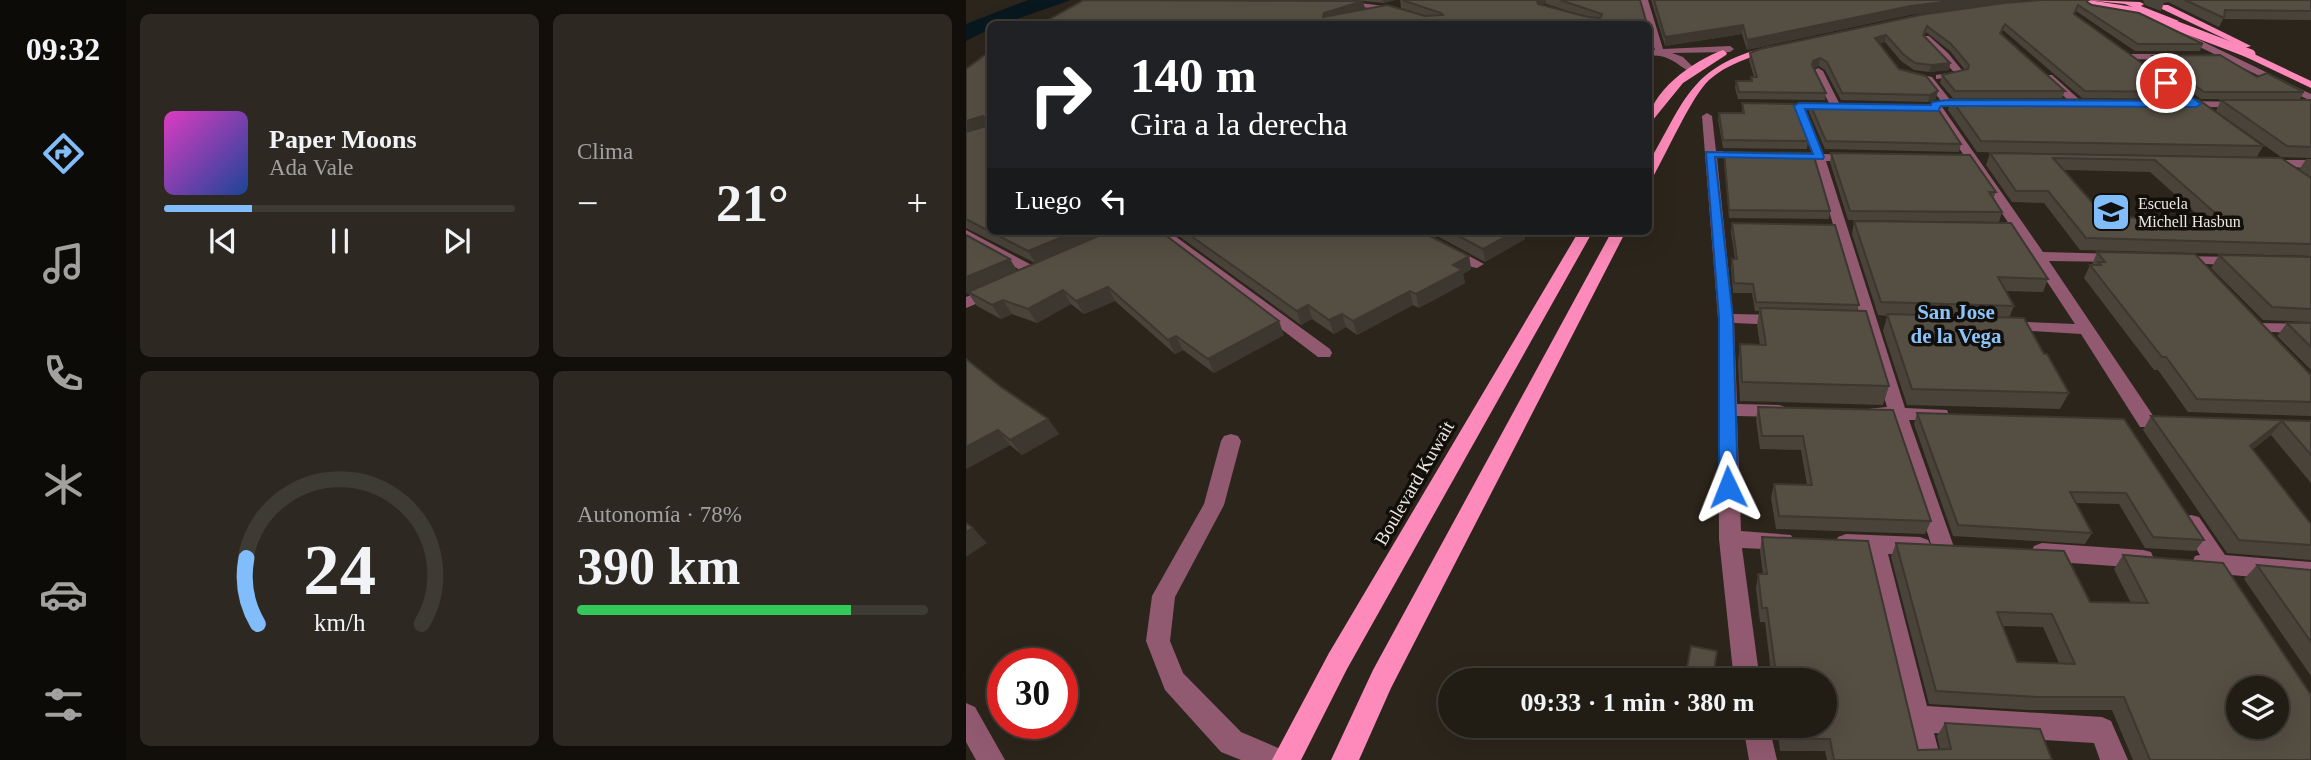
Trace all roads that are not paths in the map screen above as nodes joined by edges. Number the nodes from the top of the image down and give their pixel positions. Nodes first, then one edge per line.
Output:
1 (1340, 0) edge
2 (1644, 0) edge
3 (2113, 1) edge
4 (2131, 2) edge
5 (2155, 2) edge
6 (1403, 3) edge
7 (2088, 3) edge
8 (1384, 8) junction
9 (1358, 16) edge
10 (2140, 16) edge
11 (1428, 21) edge
12 (1650, 21) edge
13 (1652, 26) edge
14 (1926, 38) edge
15 (1652, 48) edge
16 (1730, 49) junction
17 (2119, 49) edge
18 (1660, 52) junction
19 (1652, 53) edge
20 (2130, 57) junction
21 (2194, 57) edge
22 (2207, 57) edge
23 (2233, 57) junction
24 (2282, 66) junction
25 (1690, 69) junction
26 (2042, 70) edge
27 (2148, 70) edge
28 (1818, 71) edge
29 (1902, 73) edge
30 (1929, 79) junction
31 (2311, 82) edge
32 (2185, 96) edge
33 (2311, 98) edge
34 (1986, 103) edge
35 (2064, 103) edge
36 (2077, 103) junction
37 (2090, 103) edge
38 (2170, 104) edge
39 (2196, 104) junction
40 (2260, 105) edge
41 (2298, 105) edge
42 (2311, 105) edge
43 (1799, 106) dead end
44 (1824, 106) edge
45 (1937, 106) junction
46 (1836, 107) junction
47 (1849, 107) edge
48 (1707, 116) dead end
49 (1652, 117) edge
50 (2217, 119) edge
51 (2259, 149) edge
52 (1710, 154) junction
53 (1765, 156) edge
54 (1778, 156) edge
55 (1819, 157) junction
56 (1871, 158) edge
57 (2252, 164) edge
58 (2280, 164) junction
59 (2311, 164) edge
60 (1652, 168) edge
61 (2301, 180) edge
62 (966, 234) edge
63 (1164, 235) edge
64 (1419, 235) edge
65 (1584, 235) edge
66 (1617, 235) edge
67 (2039, 256) junction
68 (2129, 258) edge
69 (2167, 259) edge
70 (2193, 260) junction
71 (2259, 261) edge
72 (1477, 264) dead end
73 (2211, 279) edge
74 (966, 303) edge
75 (1726, 318) junction
76 (1792, 320) edge
77 (1992, 326) edge
78 (2086, 329) junction
79 (2311, 329) edge
80 (2275, 347) edge
81 (1324, 353) dead end
82 (1726, 410) junction
83 (1792, 411) edge
84 (1858, 413) edge
85 (1898, 414) junction
86 (1964, 416) edge
87 (1231, 441) dead end
88 (2138, 442) edge
89 (2182, 509) edge
90 (1730, 539) junction
91 (1875, 544) junction
92 (1943, 547) junction
93 (1970, 548) edge
94 (2023, 550) edge
95 (2218, 565) junction
96 (2311, 572) edge
97 (2234, 588) edge
98 (1745, 668) edge
99 (966, 716) edge
100 (1917, 719) junction
101 (1758, 738) edge
102 (992, 760) edge
103 (1273, 760) edge
104 (1286, 760) edge
105 (1345, 760) edge
106 (1763, 760) edge
107 (1927, 760) edge
108 (2114, 760) edge

1 - 8 street
2 - 12 street
3 - 4 main road
3 - 7 main road
4 - 5 main road
4 - 24 main road, bridge
4 - 31 main road
5 - 31 main road
6 - 8 street
7 - 24 main road, bridge
8 - 9 street
8 - 11 street
10 - 23 street
13 - 18 street
14 - 30 street
15 - 18 street
16 - 18 street
16 - 25 main road
16 - 60 main road
17 - 20 street
18 - 19 street
18 - 25 street
20 - 21 street
20 - 27 street
22 - 23 street
23 - 33 street
24 - 31 main road
25 - 49 main road
26 - 36 street
28 - 46 street
29 - 30 street
30 - 45 street
32 - 39 street
34 - 45 street
35 - 36 street
36 - 37 street
38 - 39 street
39 - 40 street
39 - 50 street
41 - 42 street
43 - 55 street
44 - 46 street
45 - 67 street
46 - 47 street
48 - 52 street
51 - 58 street
52 - 53 street
52 - 75 street
54 - 55 street
55 - 56 street
55 - 85 street
57 - 58 street
58 - 59 street
58 - 61 street
62 - 74 street
63 - 81 street
64 - 72 street
65 - 104 main road, Boulevard Kuwait
66 - 105 main road
67 - 68 street
67 - 78 street
69 - 70 street
70 - 71 street
70 - 73 street
75 - 76 street
75 - 82 street
77 - 78 street
78 - 88 street
79 - 80 street
82 - 83 street
82 - 90 street
84 - 85 street
85 - 86 street
85 - 92 street
87 - 103 street
89 - 95 street
90 - 91 street
90 - 98 street
91 - 92 street
91 - 100 street
92 - 93 street
94 - 95 street
95 - 96 street
95 - 97 street
99 - 102 street
100 - 107 street
100 - 108 street
101 - 106 street

